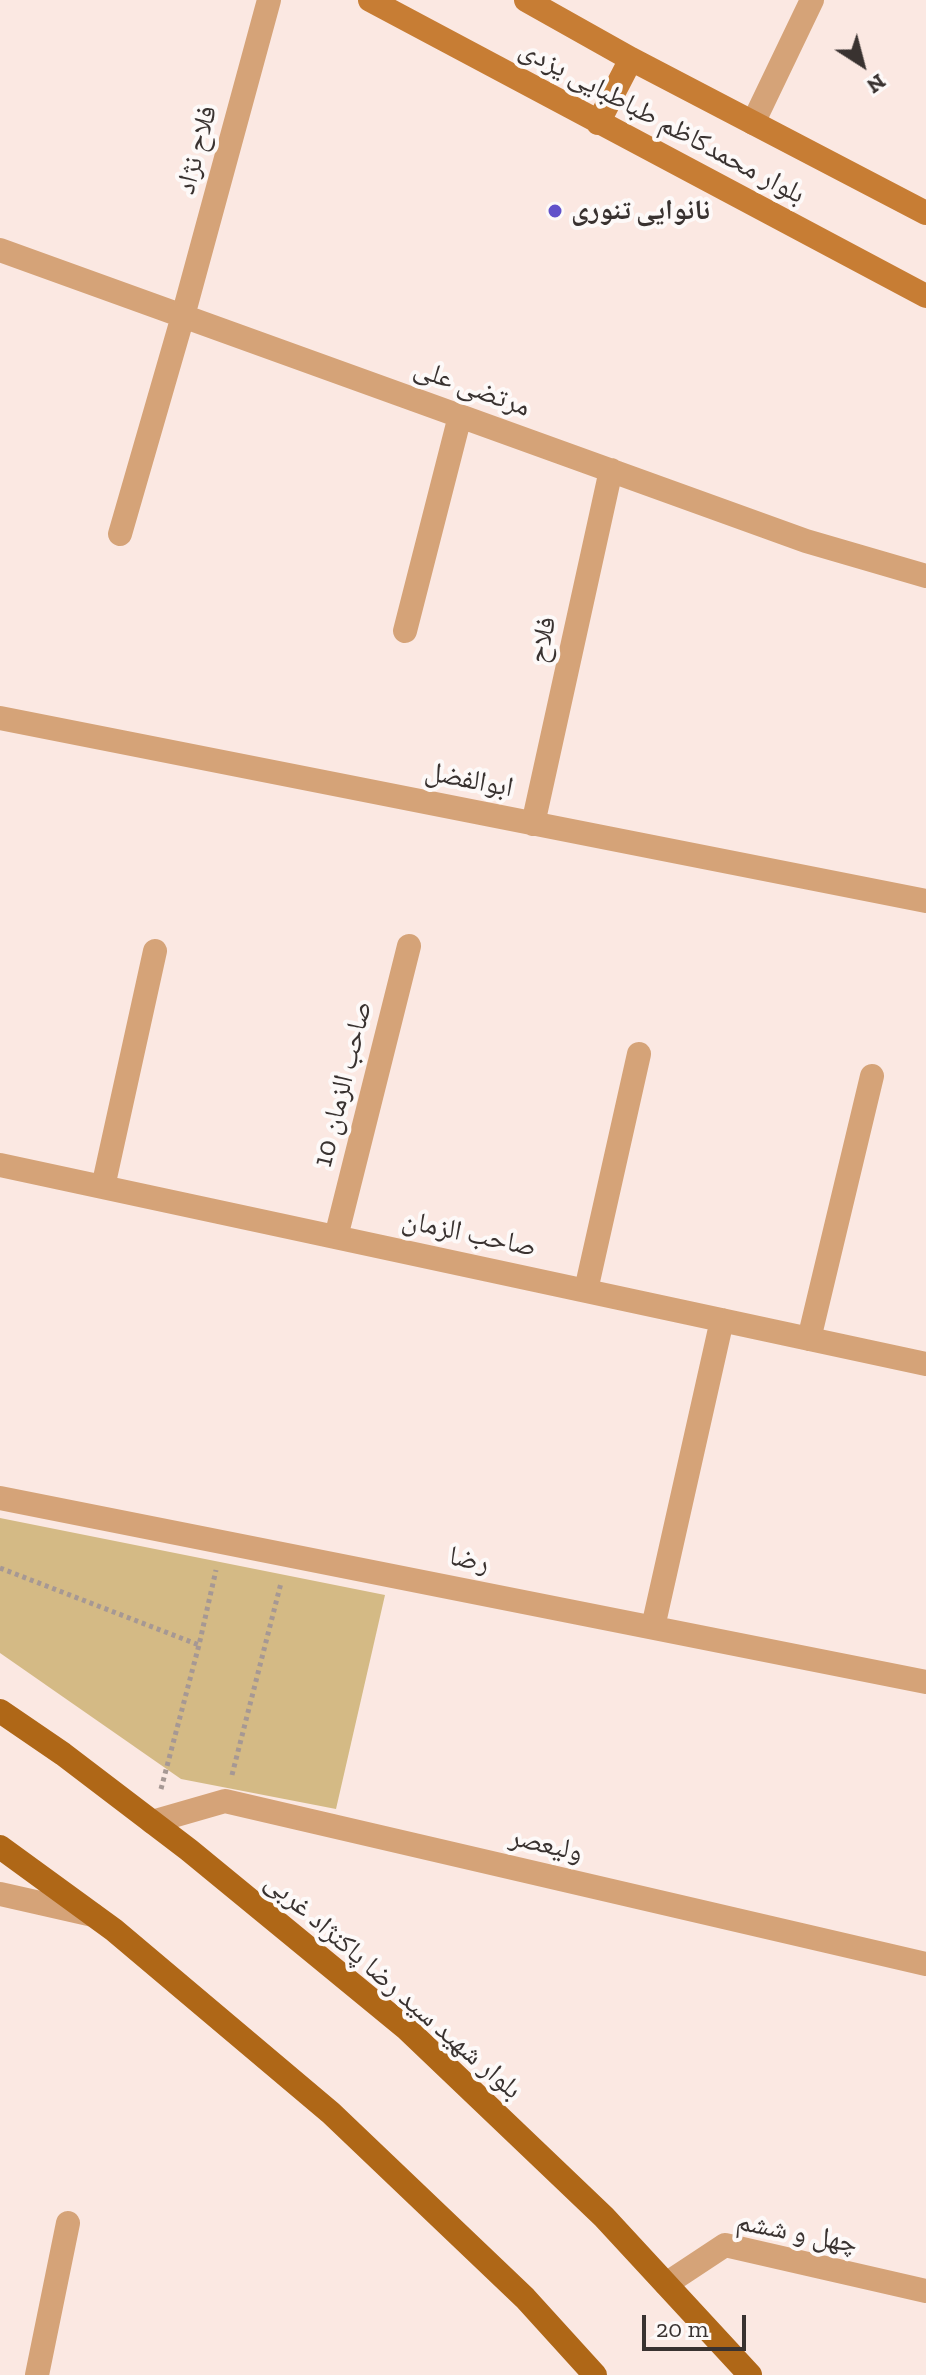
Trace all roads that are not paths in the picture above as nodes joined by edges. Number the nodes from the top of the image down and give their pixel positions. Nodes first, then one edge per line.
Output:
1 (269, 0) edge
2 (370, 0) edge
3 (526, 0) edge
4 (812, 0) edge
5 (631, 59) junction
6 (598, 123) junction
7 (753, 123) junction
8 (926, 213) edge
9 (0, 250) edge
10 (926, 296) edge
11 (183, 316) junction
12 (460, 416) junction
13 (611, 470) junction
14 (120, 534) dead end
15 (926, 576) edge
16 (405, 631) dead end
17 (0, 718) edge
18 (533, 824) junction
19 (926, 901) edge
20 (409, 946) dead end
21 (155, 951) dead end
22 (639, 1054) dead end
23 (872, 1076) dead end
24 (0, 1165) edge
25 (103, 1187) junction
26 (336, 1237) junction
27 (586, 1290) junction
28 (722, 1320) junction
29 (809, 1339) junction
30 (926, 1364) edge
31 (0, 1498) edge
32 (653, 1627) junction
33 (926, 1682) edge
34 (0, 1711) edge
35 (152, 1822) junction
36 (0, 1847) edge
37 (0, 1894) edge
38 (93, 1915) junction
39 (926, 1964) edge
40 (68, 2223) dead end
41 (666, 2284) junction
42 (926, 2291) edge
43 (37, 2375) edge
44 (595, 2375) edge
45 (750, 2375) edge

1 - 11 street, فلاح نژاد
2 - 6 main road, بلوار محمدکاظم طباطبایی یزدی
3 - 5 main road, بلوار محمدکاظم طباطبایی یزدی
4 - 7 street
5 - 6 main road
5 - 7 main road, بلوار محمدکاظم طباطبایی یزدی
6 - 10 main road, بلوار محمدکاظم طباطبایی یزدی
7 - 8 main road, بلوار محمدکاظم طباطبایی یزدی
9 - 11 street, مرتضی علی
11 - 12 street, مرتضی علی
11 - 14 street, فلاح نژاد
12 - 13 street, مرتضی علی
12 - 16 street
13 - 15 street, مرتضی علی
13 - 18 street, فلاح
17 - 18 street, ابوالفضل
18 - 19 street, ابوالفضل
20 - 26 street, صاحب الزمان 10
21 - 25 street
22 - 27 street
23 - 29 street
24 - 25 street, صاحب الزمان
25 - 26 street, صاحب الزمان
26 - 27 street, صاحب الزمان
27 - 28 street, صاحب الزمان
28 - 29 street, صاحب الزمان
28 - 32 street
29 - 30 street, صاحب الزمان
31 - 32 street, رضا
32 - 33 street, رضا
34 - 35 main road, بلوار شهید سید رضا پاکنژاد غربی
35 - 39 street, ولیعصر
35 - 41 main road, بلوار شهید سید رضا پاکنژاد غربی
36 - 38 main road
37 - 38 street
38 - 44 main road
40 - 43 street
41 - 42 street, چهل و ششم
41 - 45 main road, بلوار شهید سید رضا پاکنژاد غربی

